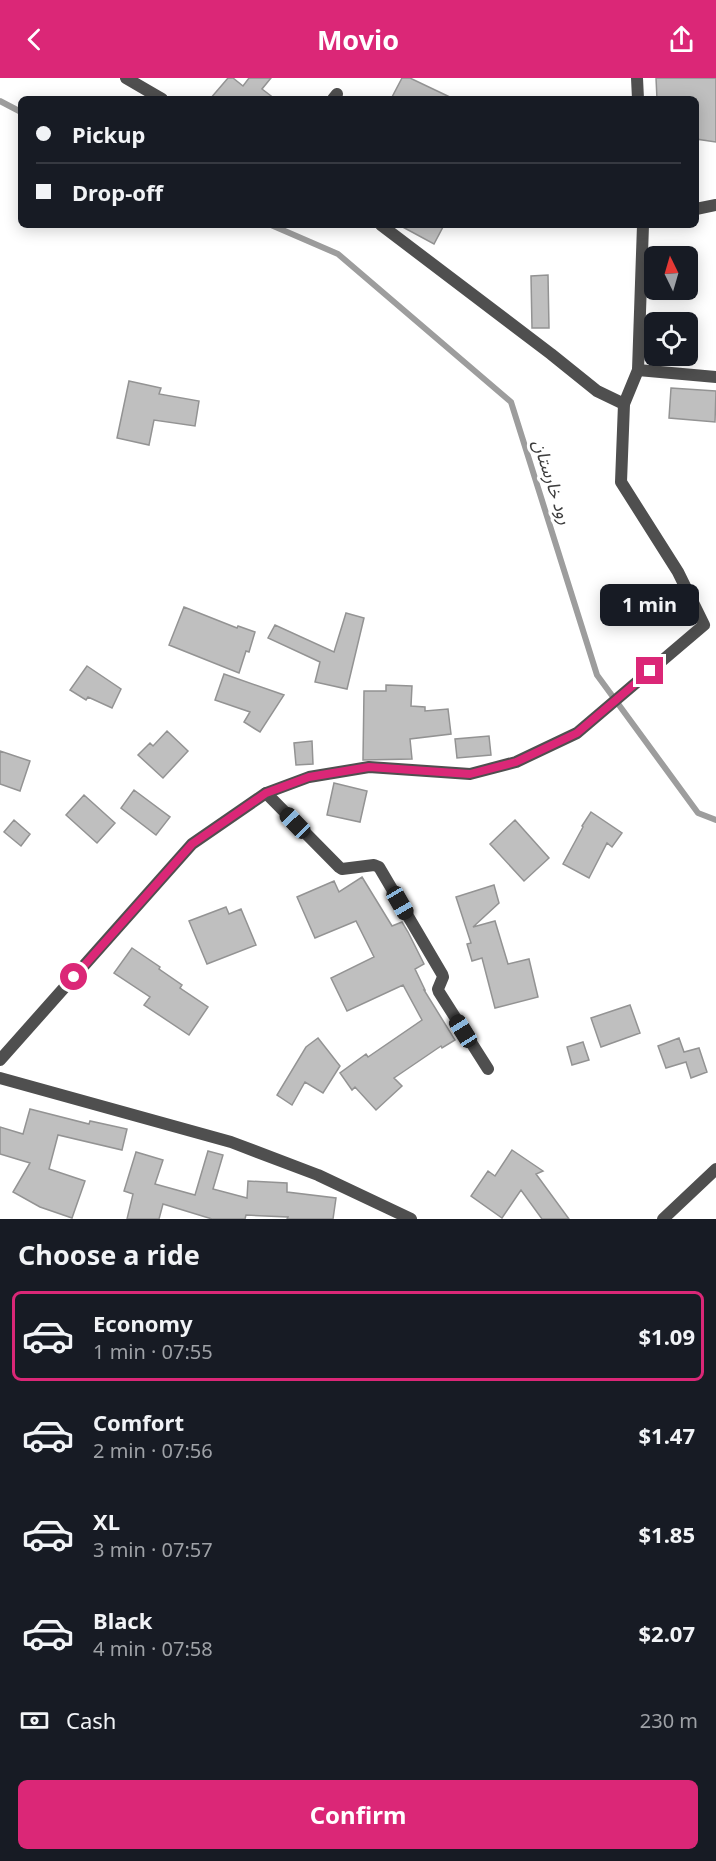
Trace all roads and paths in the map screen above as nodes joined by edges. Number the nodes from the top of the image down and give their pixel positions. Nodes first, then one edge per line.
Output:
1 (126, 78) edge
2 (638, 78) edge
3 (157, 96) edge
4 (638, 96) edge
5 (716, 205) edge
6 (699, 208) edge
7 (385, 228) edge
8 (643, 228) edge
9 (638, 370) junction
10 (716, 377) edge
11 (624, 404) junction
12 (266, 793) junction
13 (0, 1060) edge
14 (488, 1069) dead end
15 (0, 1078) edge
16 (716, 1169) edge
17 (411, 1219) edge
18 (663, 1219) edge

1 - 3 street
2 - 4 street
5 - 6 street
7 - 11 street
8 - 9 street
9 - 10 street
9 - 11 street
11 - 12 street
12 - 13 street
12 - 14 street
15 - 17 street
16 - 18 street

